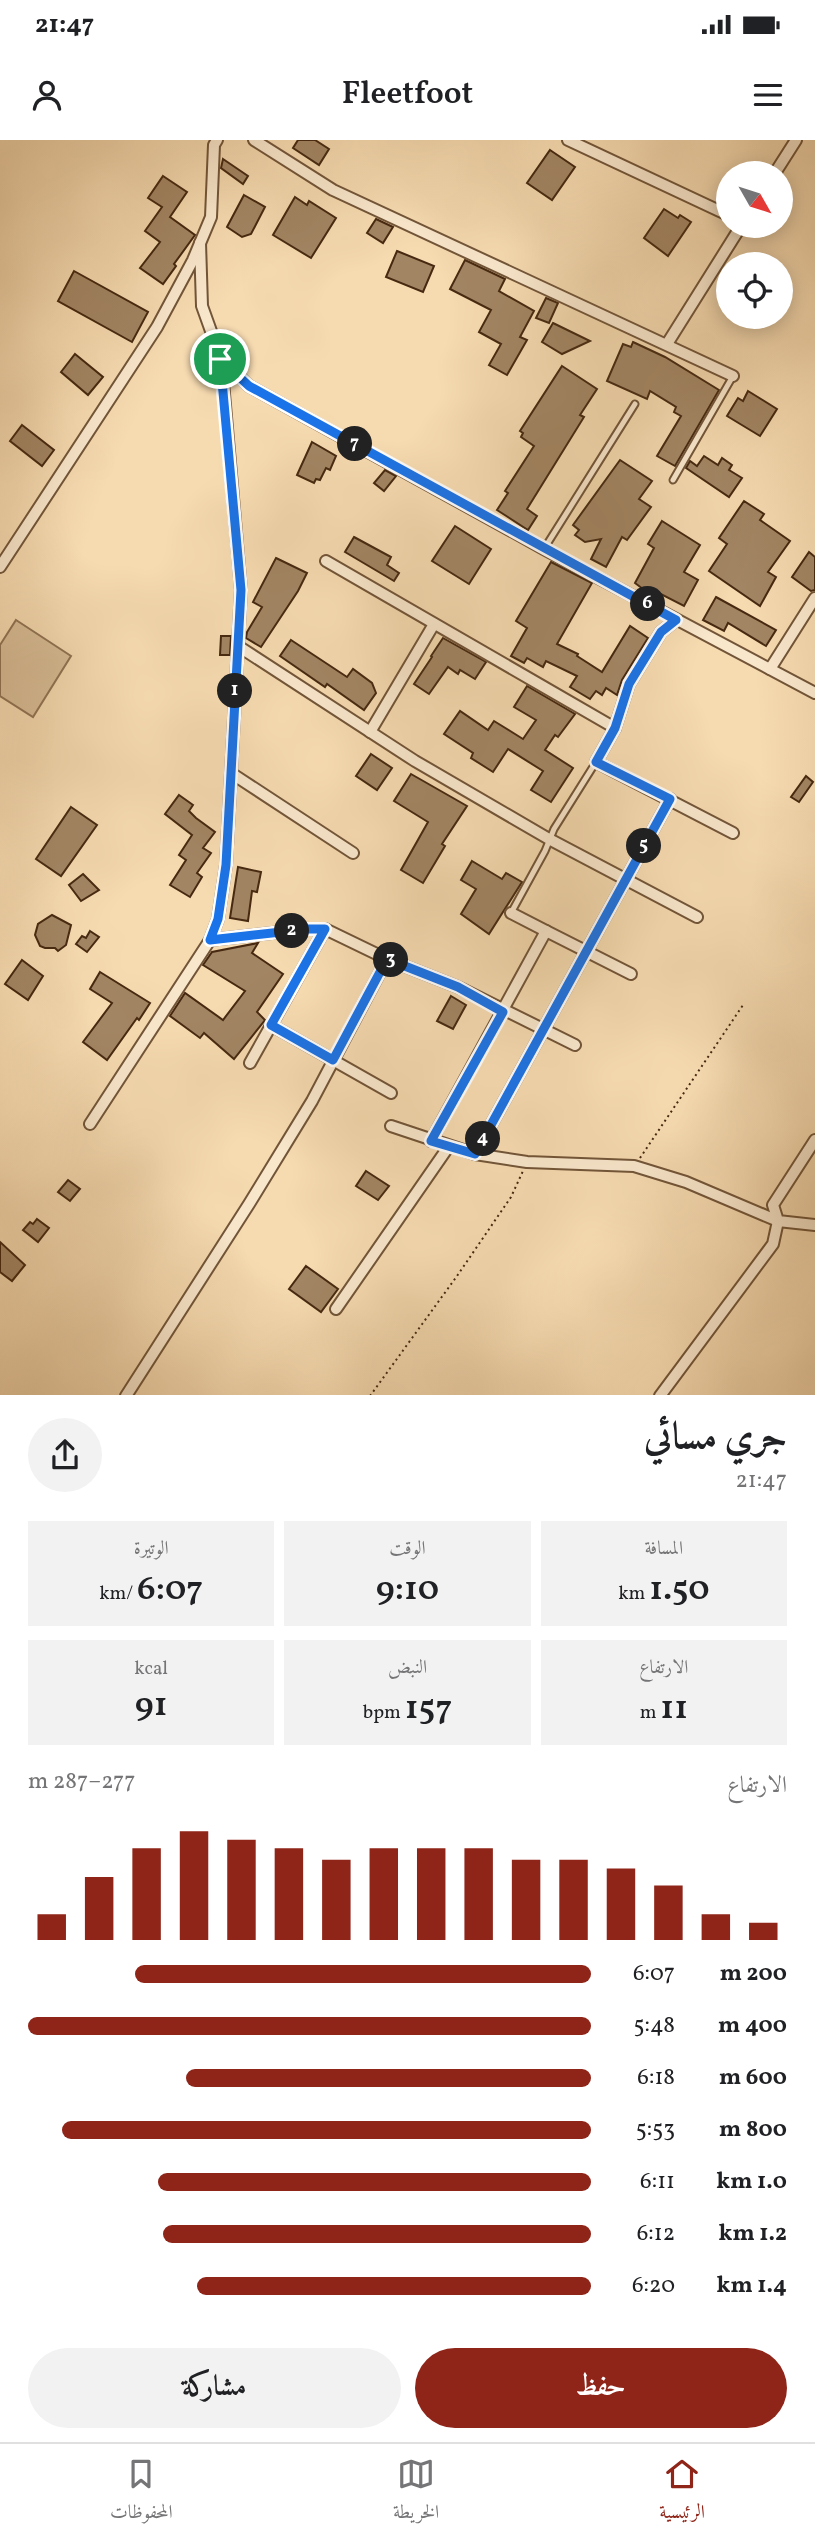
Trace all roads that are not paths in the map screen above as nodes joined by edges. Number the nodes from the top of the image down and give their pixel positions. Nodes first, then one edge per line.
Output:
1 (217, 140) edge
2 (254, 140) edge
3 (568, 140) edge
4 (796, 140) edge
5 (783, 161) edge
6 (716, 209) edge
7 (733, 238) edge
8 (200, 243) junction
9 (667, 344) junction
10 (220, 359) junction
11 (733, 376) joint
12 (635, 404) dead end
13 (673, 480) dead end
14 (544, 549) junction
15 (326, 561) dead end
16 (0, 567) edge
17 (815, 598) edge
18 (676, 620) junction
19 (434, 624) junction
20 (238, 646) junction
21 (770, 669) junction
22 (815, 693) edge
23 (615, 728) junction
24 (370, 732) junction
25 (596, 762) junction
26 (231, 773) junction
27 (670, 799) junction
28 (733, 834) dead end
29 (549, 839) junction
30 (353, 853) dead end
31 (626, 879) junction
32 (511, 913) joint
33 (697, 917) dead end
34 (325, 929) junction
35 (546, 931) junction
36 (210, 940) junction
37 (586, 950) junction
38 (387, 959) junction
39 (631, 974) dead end
40 (503, 1012) junction
41 (271, 1025) junction
42 (543, 1030) junction
43 (575, 1045) dead end
44 (333, 1060) junction
45 (250, 1063) dead end
46 (391, 1093) dead end
47 (90, 1124) dead end
48 (391, 1126) dead end
49 (815, 1140) edge
50 (431, 1141) junction
51 (449, 1146) junction
52 (475, 1154) junction
53 (778, 1221) junction
54 (815, 1225) edge
55 (336, 1309) dead end
56 (126, 1395) edge
57 (660, 1395) edge

1 - 8 street
2 - 9 street
3 - 6 street
4 - 5 street
7 - 9 street
8 - 10 street
8 - 16 street
9 - 11 street
10 - 14 street
10 - 20 street
11 - 13 lane
12 - 14 lane
14 - 18 street
15 - 19 street
17 - 21 street
18 - 21 street
18 - 23 street
19 - 23 street
19 - 24 street
20 - 24 street
20 - 26 street
21 - 22 street
23 - 25 street
24 - 29 street
25 - 27 street
25 - 29 lane
26 - 30 street
26 - 36 street
27 - 28 street
27 - 31 street
29 - 31 street
29 - 32 lane
31 - 33 street
31 - 37 street
32 - 35 street
34 - 36 street
34 - 38 street
34 - 41 street
35 - 37 street
35 - 40 street
36 - 47 street
37 - 39 street
37 - 42 street
38 - 40 street
38 - 44 street
40 - 42 street
40 - 50 street
41 - 44 street
41 - 45 street
42 - 43 street
42 - 52 street
44 - 46 street
44 - 56 street
48 - 50 street
49 - 53 street
50 - 51 street
51 - 52 street
51 - 55 street
52 - 53 street
53 - 54 street
53 - 57 street

